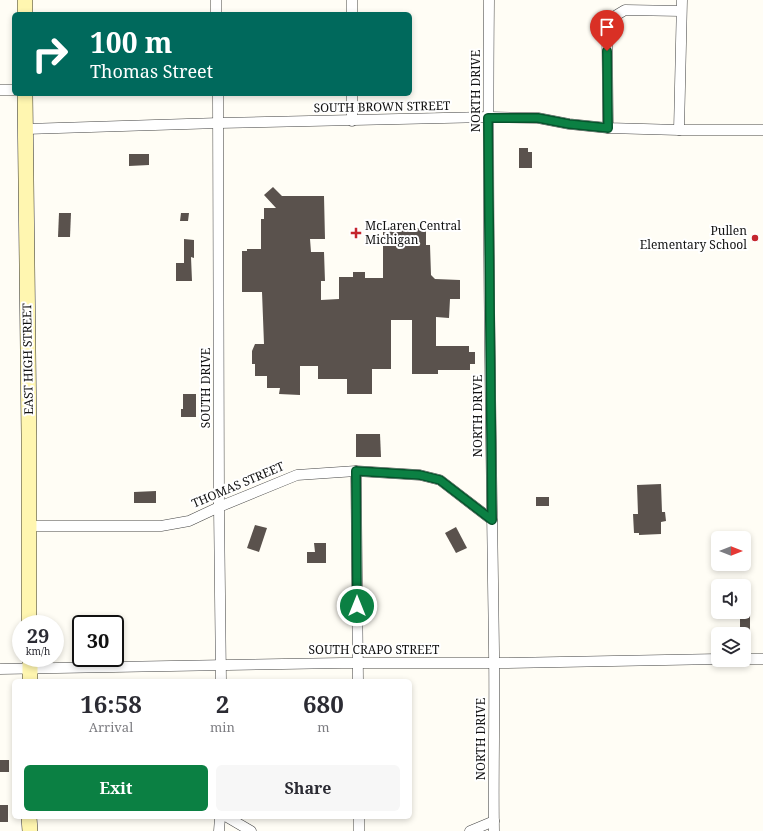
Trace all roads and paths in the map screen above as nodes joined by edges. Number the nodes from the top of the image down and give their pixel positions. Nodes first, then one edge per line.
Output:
1 (26, 0) edge
2 (216, 0) edge
3 (352, 0) edge
4 (489, 0) edge
5 (682, 0) edge
6 (681, 11) junction
7 (25, 12) edge
8 (216, 12) edge
9 (352, 12) edge
10 (0, 90) edge
11 (12, 90) edge
12 (25, 96) edge
13 (218, 96) edge
14 (352, 96) edge
15 (488, 118) junction
16 (352, 121) junction
17 (218, 123) junction
18 (608, 128) junction
19 (26, 129) junction
20 (679, 130) junction
21 (763, 130) edge
22 (356, 471) junction
23 (219, 507) junction
24 (492, 520) junction
25 (28, 526) junction
26 (29, 615) edge
27 (711, 659) edge
28 (751, 659) edge
29 (763, 659) edge
30 (358, 663) junction
31 (494, 663) junction
32 (221, 665) junction
33 (0, 669) edge
34 (30, 669) edge
35 (221, 679) edge
36 (358, 679) edge
37 (29, 819) edge
38 (220, 819) edge
39 (230, 819) edge
40 (359, 819) edge
41 (494, 826) edge
42 (30, 831) edge
43 (219, 831) edge
44 (251, 831) edge
45 (359, 831) edge
46 (470, 831) edge

1 - 7 street
2 - 8 street
3 - 9 street
4 - 15 street, NORTH DRIVE
5 - 6 street
6 - 18 street
6 - 20 street
10 - 11 street
12 - 19 street, EAST HIGH STREET
13 - 17 street, SOUTH DRIVE
14 - 16 street
15 - 16 street, SOUTH BROWN STREET
15 - 18 street, SOUTH BROWN STREET
15 - 24 street, NORTH DRIVE
16 - 17 street, SOUTH BROWN STREET
17 - 19 street, SOUTH BROWN STREET
17 - 23 street, SOUTH DRIVE
18 - 20 street, SOUTH BROWN STREET
19 - 25 street, EAST HIGH STREET
20 - 21 street, SOUTH BROWN STREET
22 - 23 street, THOMAS STREET
22 - 24 street, THOMAS STREET
22 - 30 street
23 - 25 street, THOMAS STREET
23 - 32 street, SOUTH DRIVE
24 - 31 street, NORTH DRIVE
25 - 26 street, EAST HIGH STREET
27 - 31 street, SOUTH CRAPO STREET
28 - 29 street
30 - 31 street, SOUTH CRAPO STREET
30 - 32 street, SOUTH CRAPO STREET
30 - 36 street
31 - 41 street, NORTH DRIVE
32 - 34 street, SOUTH CRAPO STREET
32 - 35 street, SOUTH DRIVE
33 - 34 street, SOUTH CRAPO STREET
37 - 42 street
38 - 43 street
39 - 44 street
40 - 45 street
41 - 46 street

